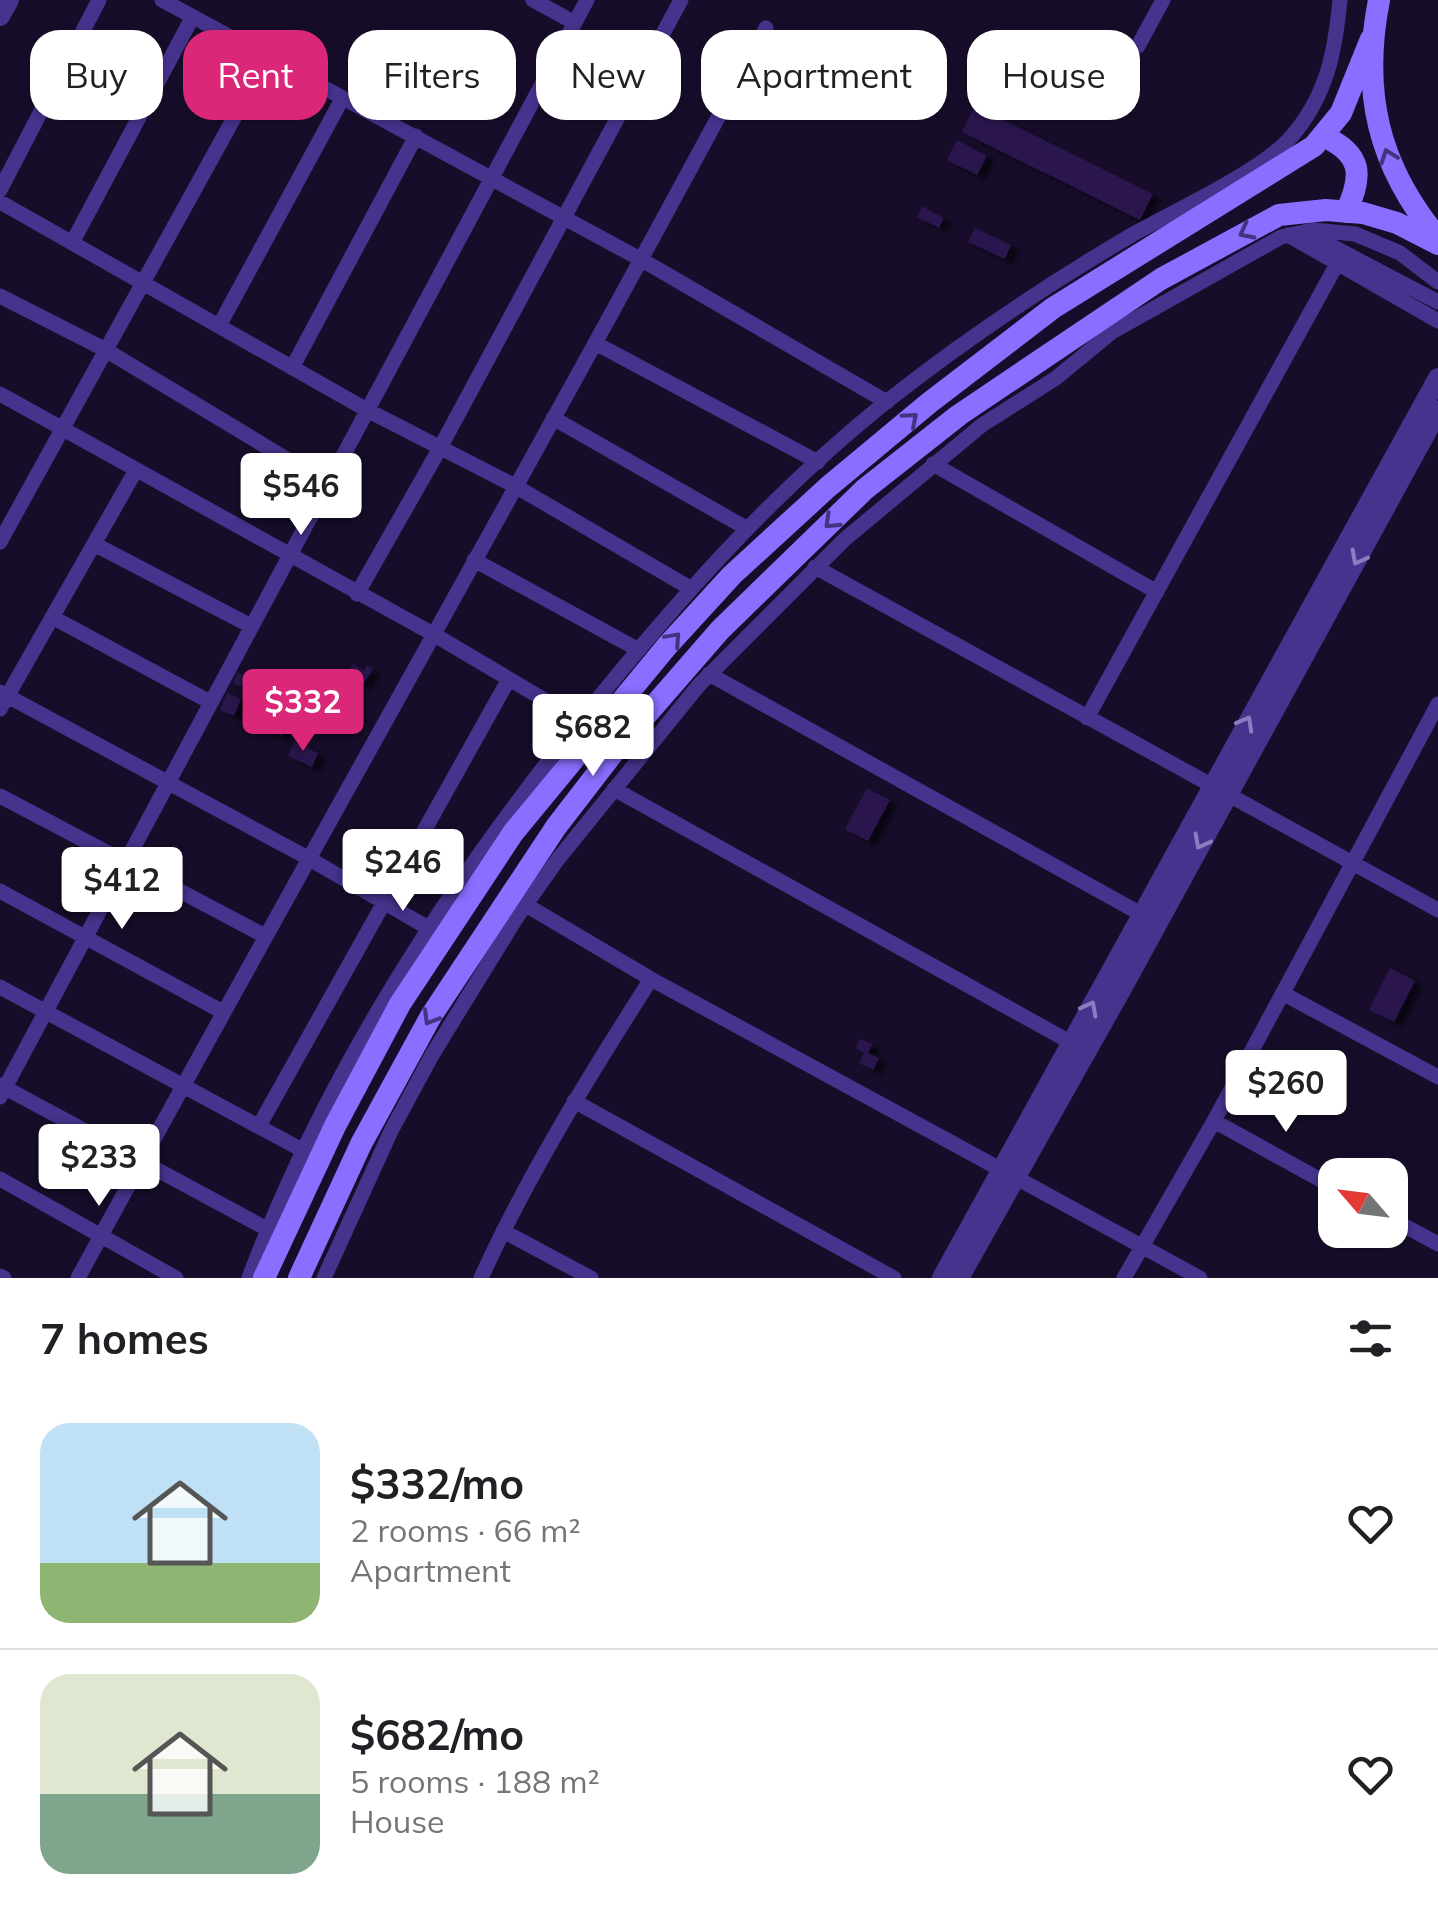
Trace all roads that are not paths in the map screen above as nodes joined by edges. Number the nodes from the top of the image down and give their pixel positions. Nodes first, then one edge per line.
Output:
1 (9, 0) edge
2 (99, 0) edge
3 (162, 0) edge
4 (533, 0) edge
5 (587, 0) edge
6 (681, 0) edge
7 (1163, 0) edge
8 (1340, 0) edge
9 (1379, 0) edge
10 (0, 16) edge
11 (192, 18) junction
12 (575, 23) junction
13 (766, 28) dead end
14 (214, 30) edge
15 (1372, 39) junction
16 (1140, 42) edge
17 (328, 91) edge
18 (342, 99) junction
19 (233, 120) edge
20 (416, 136) junction
21 (1324, 136) junction
22 (493, 178) junction
23 (0, 190) edge
24 (0, 202) edge
25 (1346, 212) junction
26 (564, 217) junction
27 (1305, 232) junction
28 (1288, 235) junction
29 (1438, 241) edge
30 (72, 243) junction
31 (642, 260) junction
32 (1338, 264) junction
33 (1438, 282) edge
34 (144, 284) junction
35 (0, 296) edge
36 (1438, 302) edge
37 (1438, 320) edge
38 (218, 326) junction
39 (595, 343) junction
40 (104, 349) junction
41 (292, 368) junction
42 (1438, 378) edge
43 (0, 394) edge
44 (887, 402) junction
45 (368, 410) junction
46 (1438, 410) edge
47 (554, 418) junction
48 (62, 428) junction
49 (440, 448) junction
50 (818, 462) junction
51 (933, 464) junction
52 (136, 470) junction
53 (328, 484) junction
54 (515, 486) junction
55 (746, 528) junction
56 (0, 542) edge
57 (94, 544) junction
58 (288, 556) junction
59 (474, 560) junction
60 (815, 567) junction
61 (690, 588) junction
62 (1157, 592) junction
63 (357, 594) junction
64 (52, 617) junction
65 (250, 626) junction
66 (432, 634) junction
67 (638, 648) junction
68 (709, 674) junction
69 (509, 679) junction
70 (2, 699) edge
71 (210, 702) junction
72 (1438, 704) edge
73 (1087, 718) junction
74 (580, 721) junction
75 (166, 784) junction
76 (614, 789) junction
77 (1219, 791) junction
78 (0, 796) edge
79 (308, 858) junction
80 (1350, 863) junction
81 (123, 864) junction
82 (0, 892) edge
83 (384, 903) junction
84 (526, 905) junction
85 (1438, 910) edge
86 (1141, 914) junction
87 (430, 929) junction
88 (265, 936) junction
89 (84, 938) junction
90 (651, 979) junction
91 (0, 987) edge
92 (1284, 994) junction
93 (45, 1012) junction
94 (223, 1012) junction
95 (1079, 1047) junction
96 (1438, 1078) edge
97 (184, 1084) junction
98 (2, 1090) edge
99 (574, 1100) junction
100 (1214, 1121) junction
101 (259, 1126) junction
102 (304, 1152) junction
103 (142, 1161) junction
104 (1009, 1173) junction
105 (1318, 1179) edge
106 (0, 1180) edge
107 (1408, 1228) edge
108 (269, 1230) junction
109 (503, 1230) junction
110 (101, 1236) junction
111 (1438, 1244) edge
112 (1141, 1246) junction
113 (78, 1278) edge
114 (176, 1278) edge
115 (249, 1278) edge
116 (264, 1278) edge
117 (298, 1278) edge
118 (324, 1278) edge
119 (481, 1278) edge
120 (591, 1278) edge
121 (894, 1278) edge
122 (942, 1278) edge
123 (959, 1278) edge
124 (1124, 1278) edge
125 (1200, 1278) edge

1 - 10 street
2 - 23 street
3 - 11 street
4 - 12 street
5 - 12 street
6 - 26 street
7 - 16 street
8 - 44 street
9 - 15 main road
11 - 14 street
11 - 30 street
12 - 22 street
13 - 31 street
15 - 21 main road
29 -> 15 main road
17 - 18 street
18 - 20 street
18 - 38 street
19 - 34 street
20 - 22 street
20 - 41 street
21 - 25 main road
116 -> 21 main road
22 - 26 street
22 - 45 street
24 - 30 street
25 - 29 main road
25 -> 117 main road
26 - 31 street
26 - 49 street
27 - 28 street
27 - 33 street
27 - 36 street
28 - 32 street
28 - 51 street
30 - 34 street
31 - 39 street
31 - 44 street
32 - 37 street
32 - 62 street
34 - 38 street
34 - 40 street
35 - 40 street
38 - 41 street
39 - 47 street
39 - 50 street
40 - 48 street
40 - 53 street
41 - 45 street
77 -> 42 street
43 - 48 street
44 - 50 street
45 - 49 street
45 - 53 street
46 -> 77 street
47 - 54 street
47 - 55 street
48 - 52 street
48 - 56 street
49 - 54 street
49 - 63 street
50 - 55 street
51 - 60 street
51 - 62 street
52 - 57 street
52 - 58 street
53 - 58 street
54 - 59 street
54 - 61 street
55 - 61 street
57 - 64 street
57 - 65 street
58 - 63 street
58 - 65 street
59 - 66 street
59 - 67 street
60 - 68 street
60 - 73 street
61 - 67 street
62 - 73 street
63 - 66 street
64 - 70 street
64 - 71 street
65 - 71 street
66 - 69 street
66 - 79 street
67 - 74 street
68 - 76 street
68 - 86 street
69 - 74 street
69 - 83 street
70 - 75 street
71 - 75 street
72 - 80 street
73 - 77 street
74 - 87 street
75 - 79 street
75 - 81 street
76 - 84 street
76 - 95 street
77 - 80 street
77 - 86 street
77 -> 95 street
78 - 81 street
79 - 83 street
79 - 88 street
80 - 85 street
80 - 92 street
81 - 88 street
81 - 89 street
82 - 89 street
83 - 87 street
83 - 101 street
84 - 90 street
84 - 118 street
95 -> 86 street
87 - 102 street
88 - 94 street
89 - 93 street
89 - 94 street
90 - 99 street
90 - 104 street
91 - 93 street
92 - 96 street
92 - 100 street
93 - 97 street
93 - 98 street
94 - 97 street
95 - 104 street
97 - 101 street
97 - 103 street
98 - 103 street
99 - 109 street
99 - 121 street
100 - 105 street
100 - 112 street
101 - 102 street
102 - 108 street
103 - 108 street
103 - 110 street
104 - 112 street
104 - 122 street
104 - 123 street
106 - 110 street
107 - 111 street
108 - 115 street
109 - 119 street
109 - 120 street
110 - 113 street
110 - 114 street
112 - 124 street
112 - 125 street

